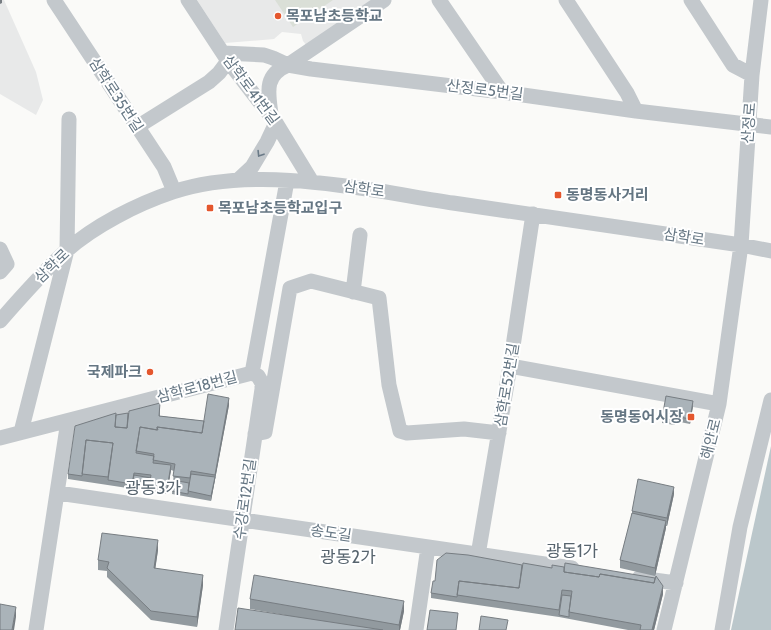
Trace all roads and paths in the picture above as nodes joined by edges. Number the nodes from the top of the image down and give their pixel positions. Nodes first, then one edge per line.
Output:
1 (54, 0) edge
2 (188, 0) edge
3 (384, 0) edge
4 (439, 0) edge
5 (566, 0) edge
6 (691, 0) edge
7 (761, 0) edge
8 (225, 57) junction
9 (288, 65) junction
10 (752, 75) junction
11 (502, 92) junction
12 (636, 111) junction
13 (69, 119) dead end
14 (274, 120) junction
15 (749, 125) junction
16 (137, 127) junction
17 (771, 127) edge
18 (238, 180) junction
19 (287, 181) junction
20 (312, 182) junction
21 (174, 192) junction
22 (533, 214) junction
23 (360, 236) dead end
24 (741, 245) junction
25 (0, 249) edge
26 (67, 250) junction
27 (771, 251) edge
28 (0, 272) edge
29 (353, 292) junction
30 (0, 321) edge
31 (510, 366) junction
32 (252, 373) junction
33 (771, 400) edge
34 (719, 404) junction
35 (68, 421) junction
36 (21, 432) junction
37 (499, 433) junction
38 (255, 434) junction
39 (0, 438) edge
40 (58, 492) junction
41 (242, 520) junction
42 (428, 547) junction
43 (478, 555) junction
44 (589, 570) edge
45 (629, 576) edge
46 (676, 583) junction
47 (36, 630) edge
48 (226, 630) edge
49 (416, 630) edge
50 (664, 630) edge
51 (722, 630) edge

1 - 16 street, 삼학로35번길
2 - 8 street, 삼학로41번길
3 - 9 street
4 - 11 street
5 - 12 street
6 - 10 street
7 - 10 street, 산정로
8 - 9 street, 산정로5번길
8 - 14 street, 삼학로41번길
8 - 16 street
9 - 11 street, 산정로5번길
9 - 14 street
10 - 15 street, 산정로
11 - 12 street, 산정로5번길
12 - 15 street, 산정로5번길
13 - 26 street
14 -> 18 street
14 - 20 street, 삼학로41번길
15 - 17 street, 산정로5번길
15 - 24 street, 산정로
16 - 21 street, 삼학로35번길
18 - 19 street, 삼학로
18 - 21 street, 삼학로
19 - 20 street, 삼학로
19 - 32 street, 삼학로18번길
20 - 22 street, 삼학로
21 - 26 street, 삼학로
22 - 24 street, 삼학로
22 - 31 street, 삼학로52번길
23 - 29 street
24 - 27 street, 삼학로
24 - 34 street, 해안로
25 - 28 street
26 - 30 street, 삼학로
26 - 36 street
29 - 37 street
29 - 38 street
31 - 34 street
31 - 37 street, 삼학로52번길
32 - 35 street, 삼학로18번길
32 - 38 street, 수강로12번길
33 - 51 street
34 - 46 street, 해안로
35 - 36 street, 삼학로18번길
35 - 40 street
36 - 39 street, 삼학로18번길
37 - 43 street, 삼학로52번길
38 - 41 street, 수강로12번길
40 - 41 street, 송도길
40 - 47 street
41 - 42 street, 송도길
41 - 48 street, 수강로12번길
42 - 43 street, 송도길
42 - 49 street
43 - 44 street, 송도길
45 - 46 street
46 - 50 street, 해안로

